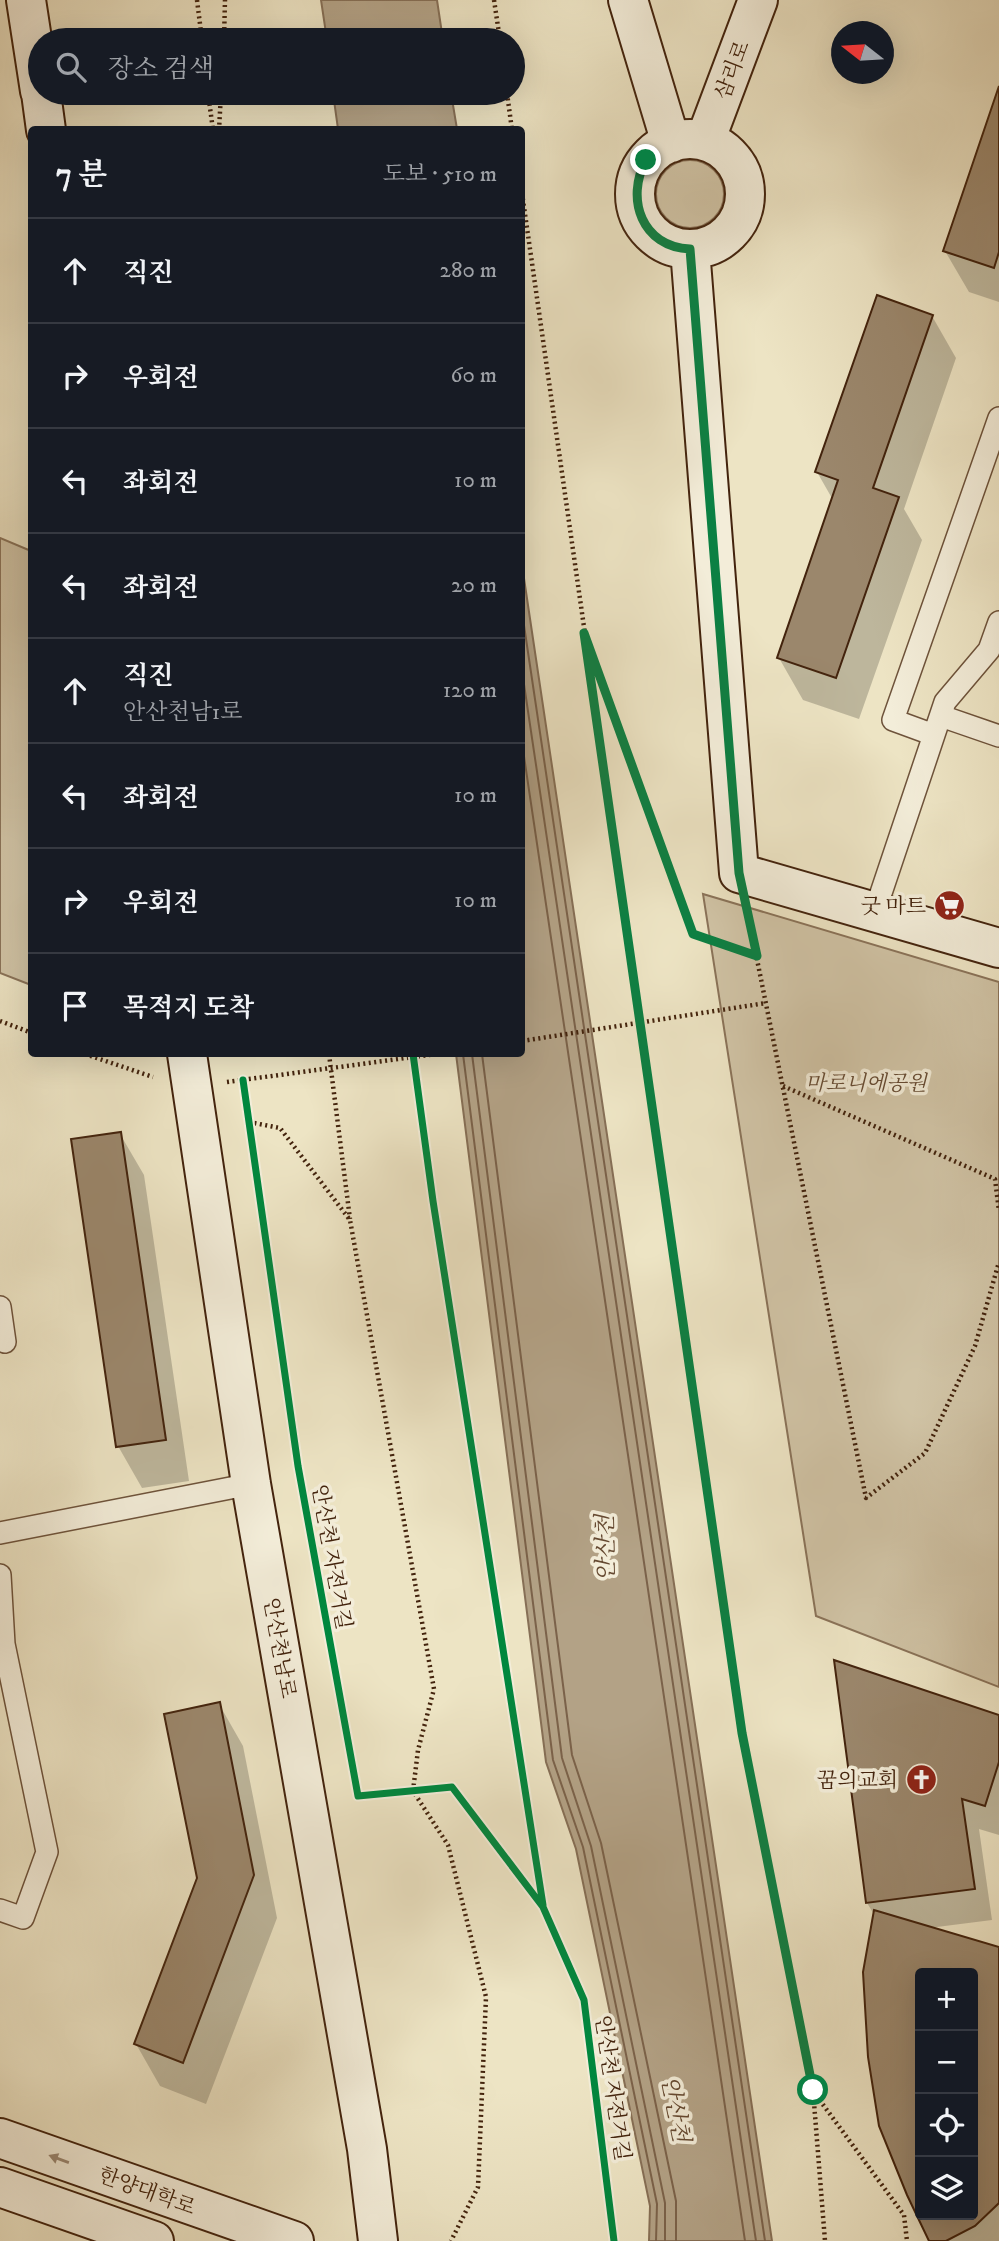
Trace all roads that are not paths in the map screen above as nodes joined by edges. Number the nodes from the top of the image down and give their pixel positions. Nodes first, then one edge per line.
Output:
1 (26, 0) edge
2 (628, 0) edge
3 (758, 0) edge
4 (30, 28) edge
5 (42, 105) edge
6 (45, 126) edge
7 (688, 142) junction
8 (690, 249) junction
9 (999, 418) edge
10 (999, 622) edge
11 (937, 725) junction
12 (999, 736) edge
13 (874, 914) junction
14 (999, 948) edge
15 (189, 1070) edge
16 (0, 1307) edge
17 (0, 1340) edge
18 (251, 1484) junction
19 (0, 1534) edge
20 (0, 1575) edge
21 (2, 1649) edge
22 (0, 1910) edge
23 (0, 2138) edge
24 (0, 2186) edge
25 (154, 2241) edge
26 (294, 2241) edge
27 (378, 2241) edge

1 - 4 street
2 - 7 street
3 - 7 street, 삼리로
5 - 6 street
7 - 8 street
7 - 8 street
8 - 13 street
9 - 11 lane
10 - 11 lane
11 - 12 lane
11 - 13 lane
13 - 14 street
15 - 18 street, 안산천남로
16 - 17 lane
18 - 19 lane
18 - 27 street, 안산천남로
20 - 21 lane
21 - 22 lane
26 -> 23 street, 한양대학로
24 - 25 street

